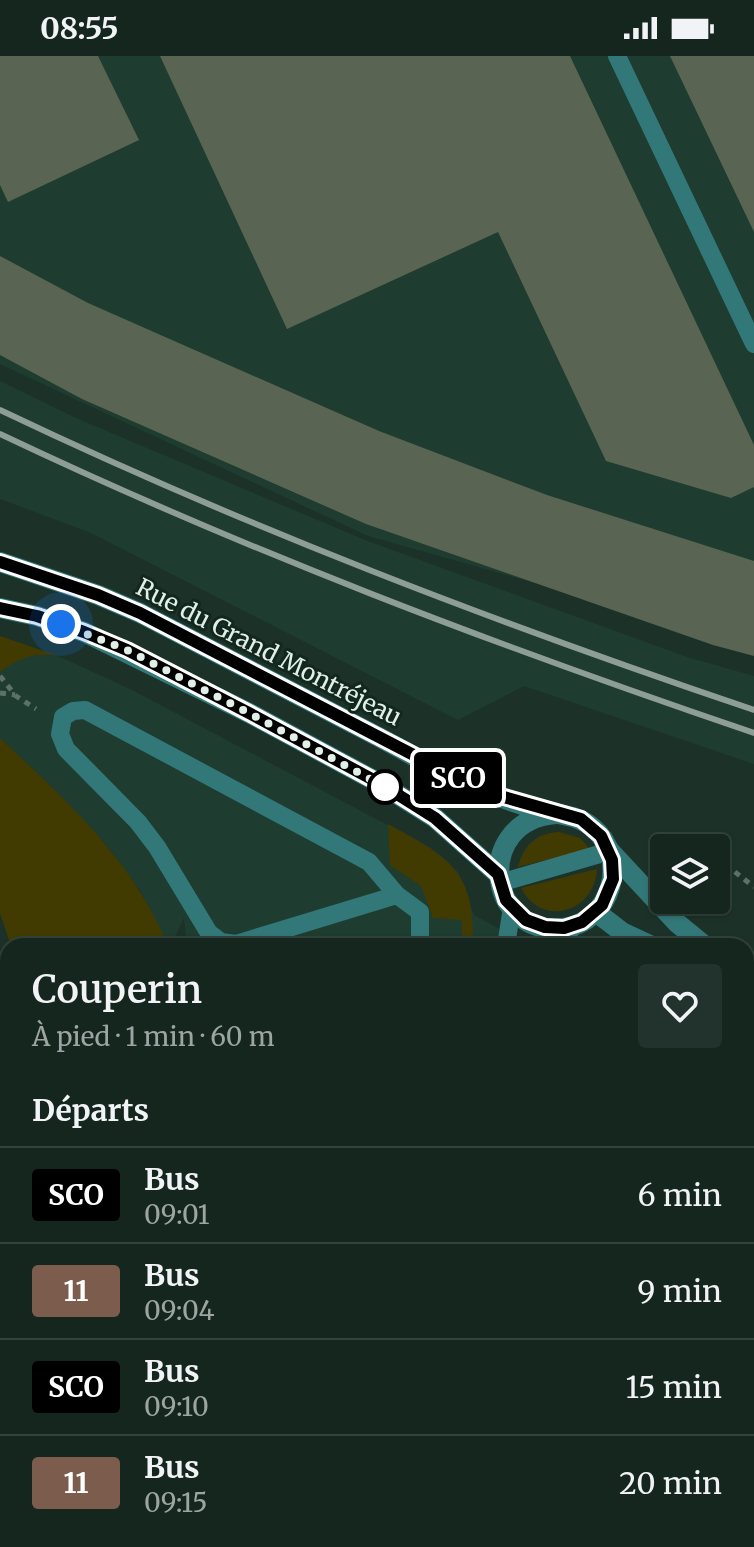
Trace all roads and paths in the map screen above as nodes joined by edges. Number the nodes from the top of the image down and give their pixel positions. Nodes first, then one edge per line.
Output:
1 (617, 56) edge
2 (754, 344) edge
3 (0, 562) edge
4 (0, 608) edge
5 (0, 676) edge
6 (0, 693) edge
7 (16, 696) junction
8 (60, 725) junction
9 (556, 814) junction
10 (610, 851) junction
11 (730, 868) edge
12 (499, 878) junction
13 (754, 887) edge
14 (397, 895) junction
15 (512, 907) junction
16 (596, 912) junction
17 (574, 926) junction
18 (216, 938) edge
19 (256, 938) edge
20 (420, 938) edge
21 (507, 938) edge
22 (564, 938) edge
23 (635, 938) edge
24 (695, 938) edge

1 - 2 lane
3 - 9 street, Rue du Grand Montréjeau
4 - 12 street
5 - 7 path
6 - 7 path
7 - 8 path
8 - 14 lane
8 - 18 lane
9 - 10 street, Rue du Grand Montréjeau
9 - 12 street
10 - 12 lane
10 - 16 street
10 - 24 street, Rue du Grand Montréjeau
11 - 13 path
12 - 15 street
14 - 19 lane
14 - 20 lane
15 - 17 street
15 - 21 lane
16 - 17 street
16 - 23 street
17 - 22 lane

